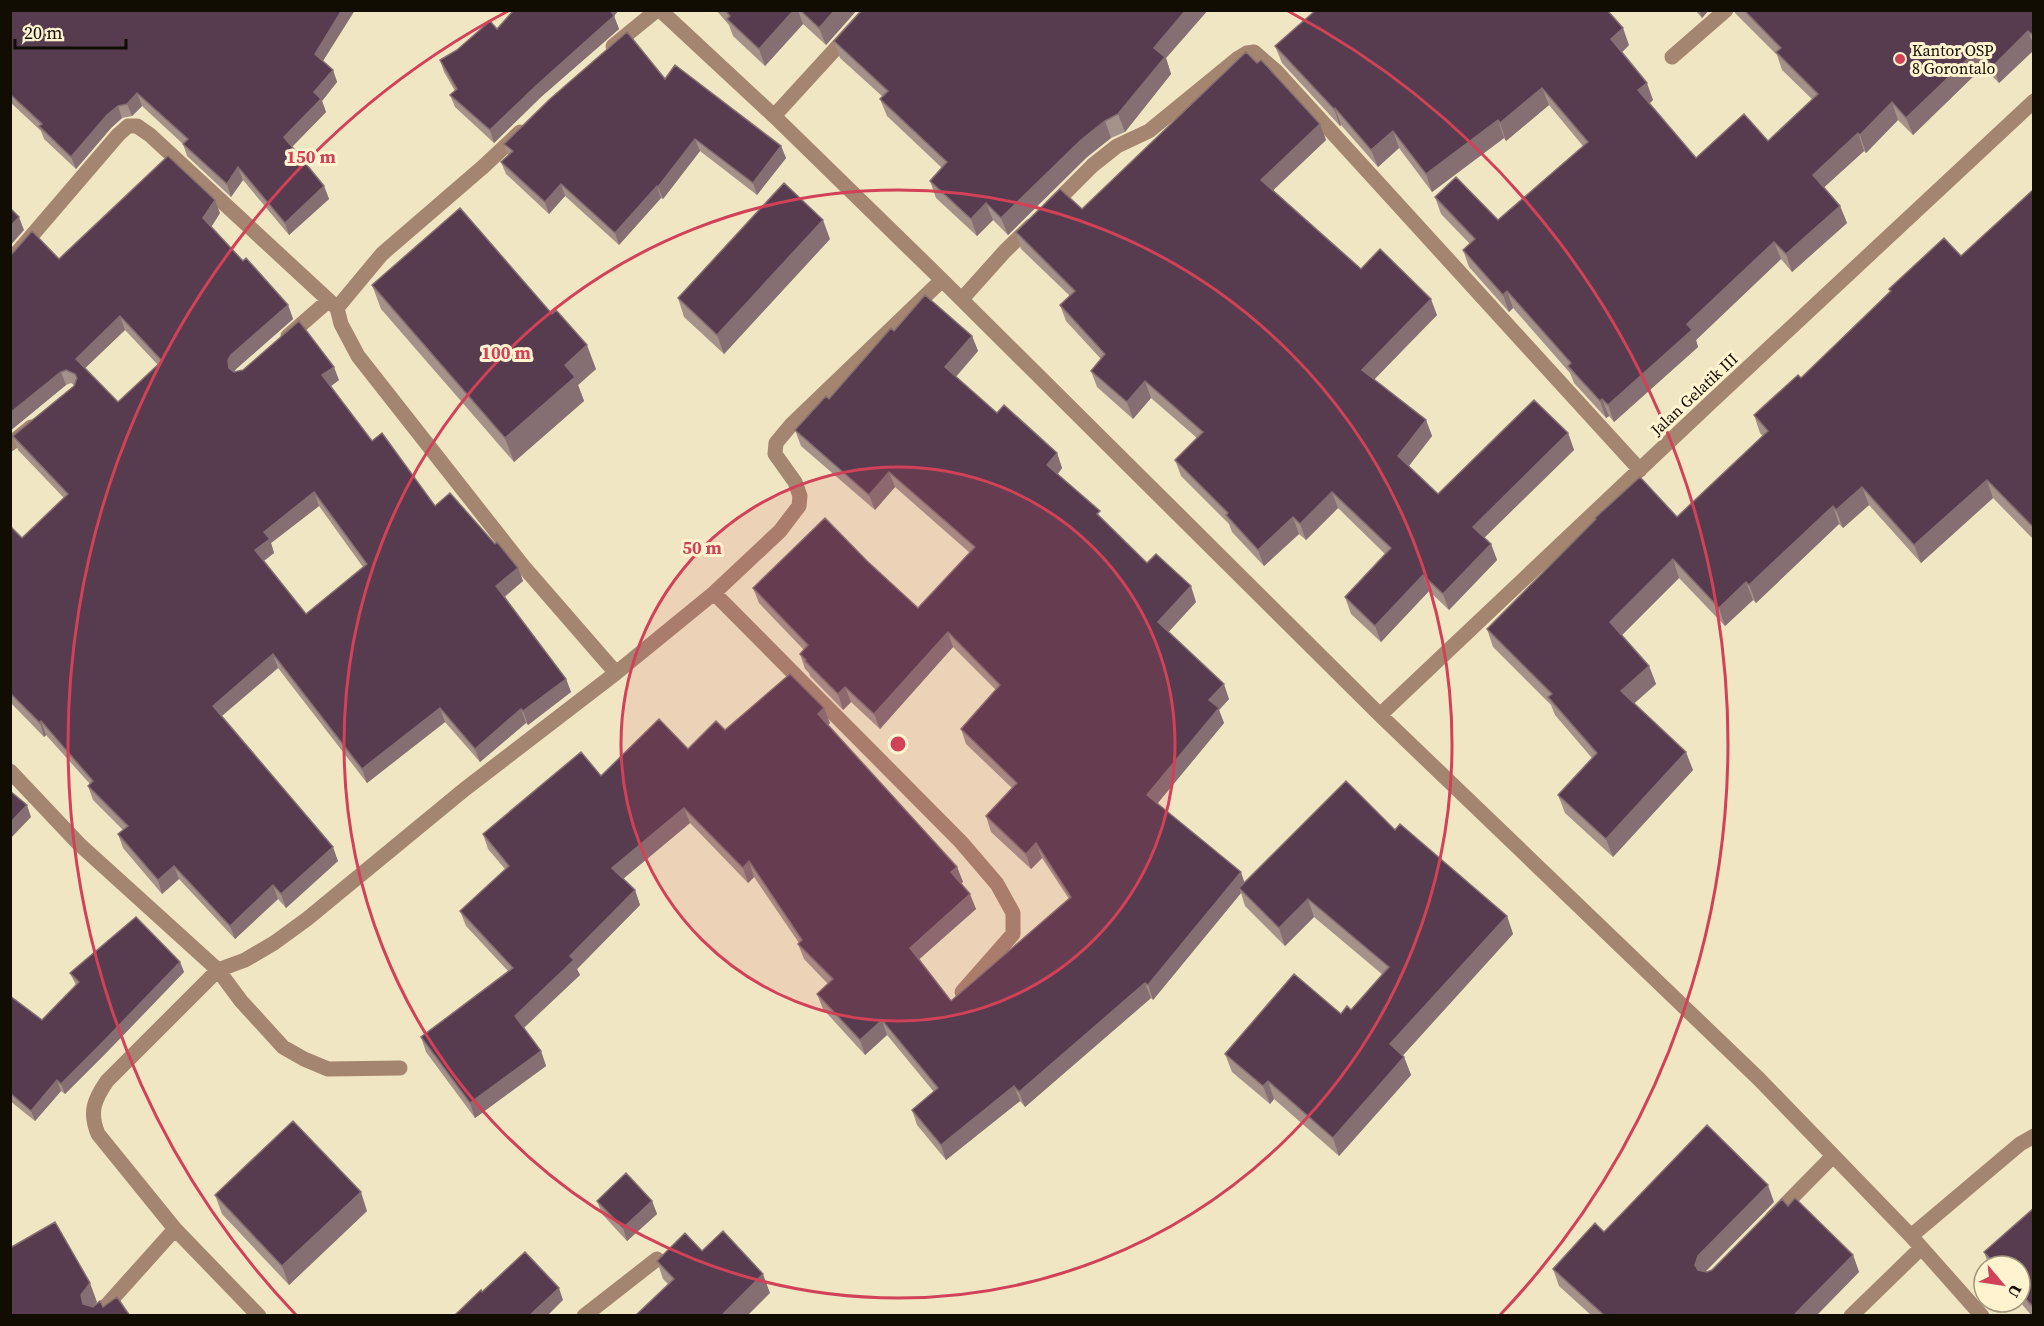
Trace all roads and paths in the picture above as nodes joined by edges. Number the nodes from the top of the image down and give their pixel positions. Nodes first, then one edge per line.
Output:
1 (659, 10) edge
2 (871, 10) edge
3 (1726, 10) edge
4 (1672, 57) dead end
5 (600, 58) edge
6 (2034, 101) edge
7 (774, 116) junction
8 (532, 120) edge
9 (10, 261) edge
10 (942, 280) junction
11 (962, 299) junction
12 (333, 304) junction
13 (277, 346) edge
14 (46, 415) edge
15 (10, 444) edge
16 (1640, 470) junction
17 (714, 593) junction
18 (616, 673) junction
19 (1380, 715) junction
20 (10, 771) edge
21 (148, 908) junction
22 (135, 919) edge
23 (218, 970) junction
24 (962, 992) edge
25 (400, 1068) dead end
26 (2034, 1136) edge
27 (1833, 1156) junction
28 (175, 1229) junction
29 (1760, 1230) edge
30 (1916, 1242) junction
31 (657, 1260) edge
32 (98, 1316) edge
33 (259, 1316) edge
34 (584, 1316) edge
35 (1851, 1316) edge
36 (1982, 1316) edge

1 - 5 street
1 - 7 street
2 - 7 street
3 - 4 street
6 - 16 street, Jalan Gelatik III
7 - 10 street
8 - 12 street
9 - 12 street
10 - 11 street
10 - 17 street
11 - 16 street
11 - 19 street
12 - 13 street
12 - 18 street
14 - 15 street
16 - 19 street, Jalan Gelatik III
17 - 18 street
17 - 24 street
18 - 23 street
19 - 27 street
20 - 21 street
21 - 22 street
21 - 23 street
23 - 25 street
23 - 28 street
26 - 30 street
27 - 29 street
27 - 30 street
28 - 32 street
28 - 33 street
30 - 35 street
30 - 36 street
31 - 34 street

